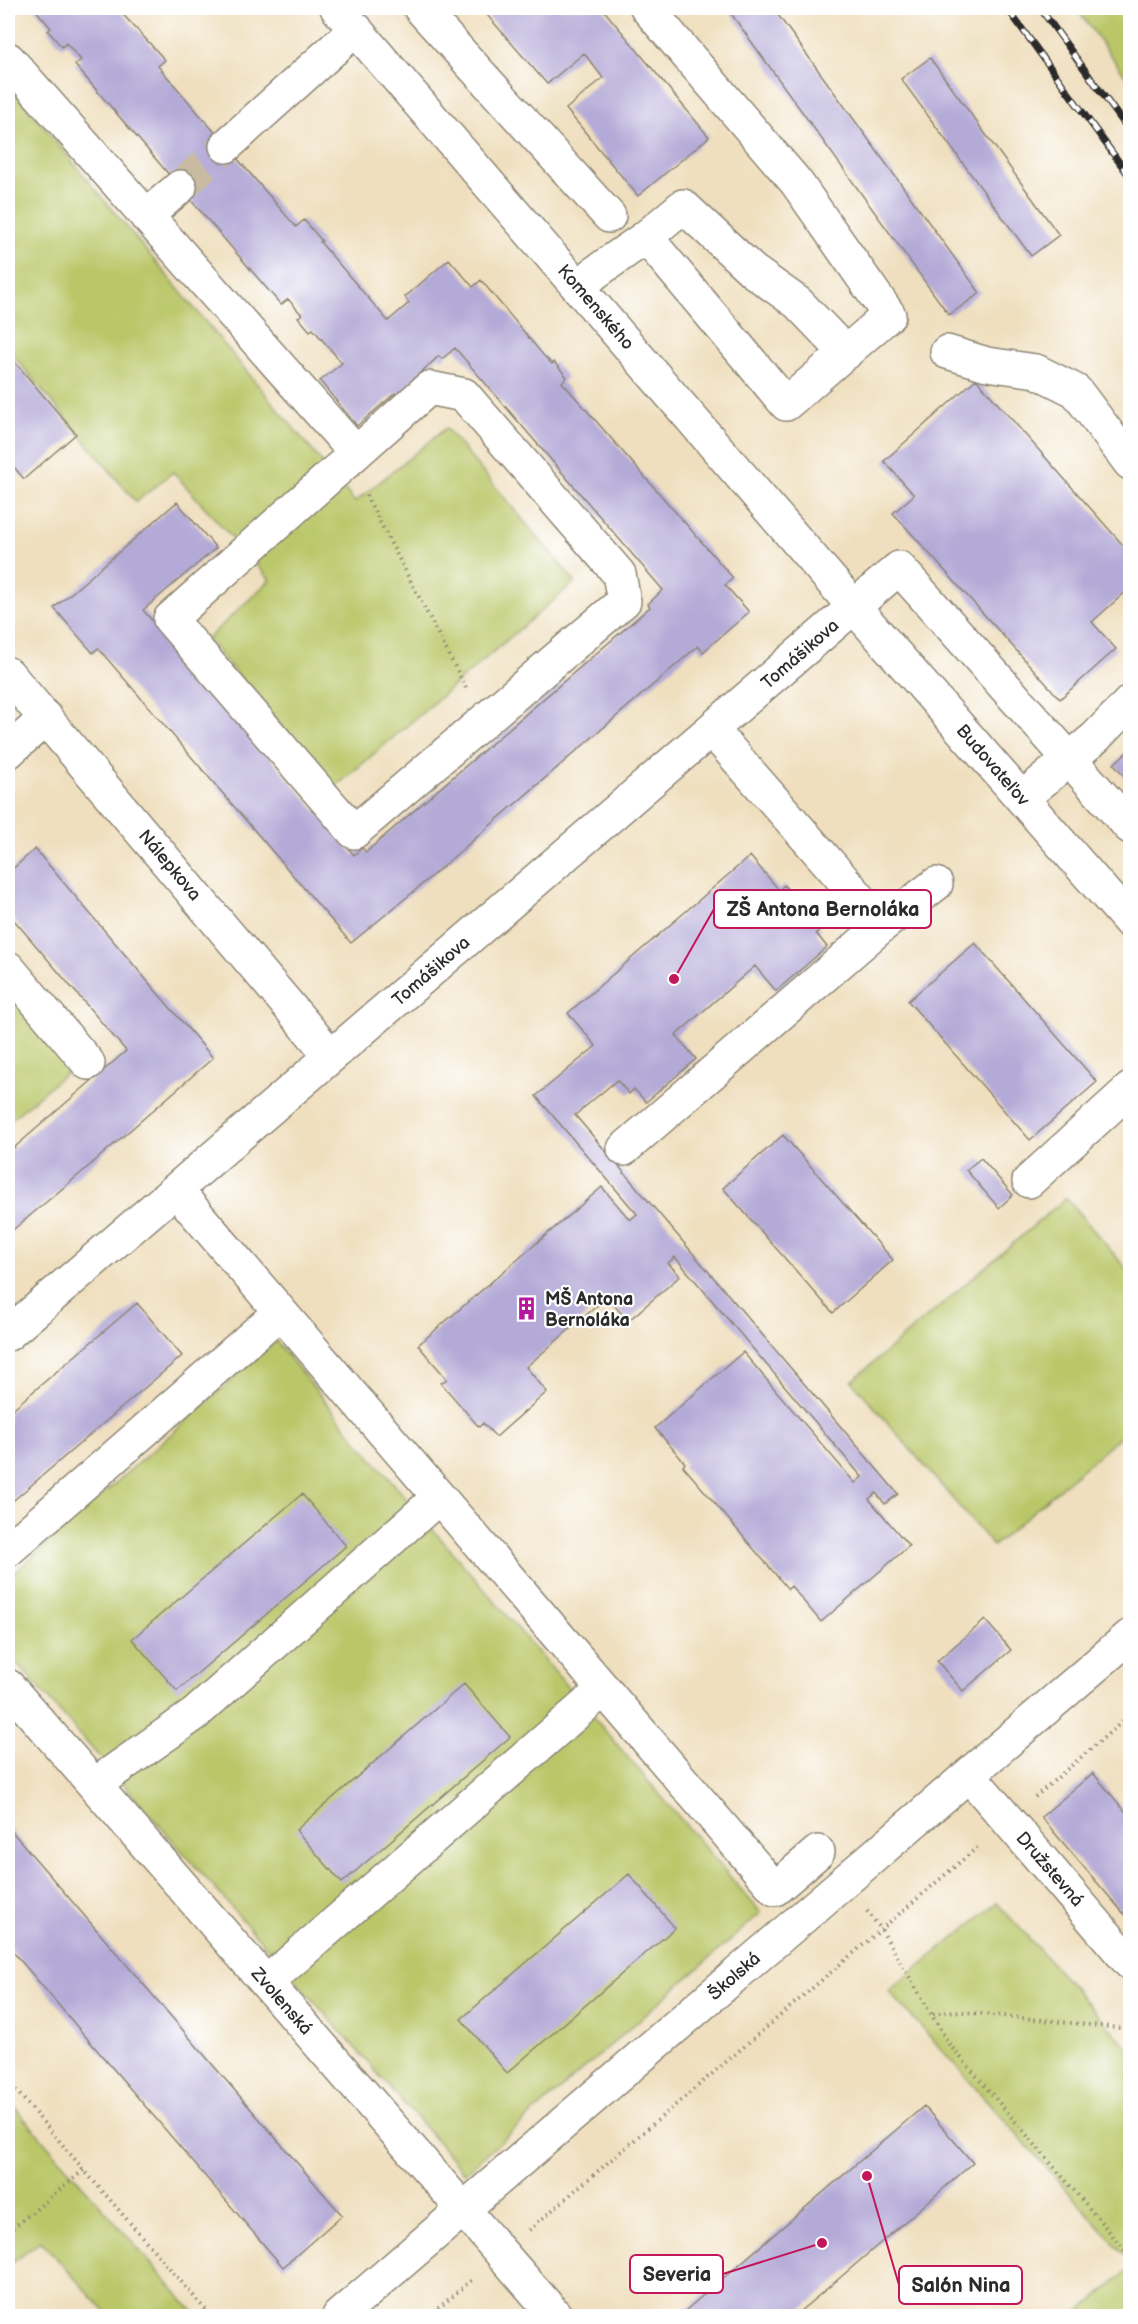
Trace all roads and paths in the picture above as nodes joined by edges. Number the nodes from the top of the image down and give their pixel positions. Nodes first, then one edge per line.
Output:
1 (420, 8) edge
2 (647, 8) edge
3 (345, 14) edge
4 (8, 59) edge
5 (226, 146) tunnel mouth
6 (180, 187) tunnel mouth
7 (146, 216) junction
8 (609, 216) dead end
9 (646, 237) junction
10 (579, 287) junction
11 (947, 352) dead end
12 (846, 353) junction
13 (352, 455) junction
14 (1131, 463) edge
15 (855, 608) junction
16 (8, 674) edge
17 (1131, 702) edge
18 (46, 718) junction
19 (486, 719) junction
20 (712, 730) junction
21 (8, 752) edge
22 (1068, 758) junction
23 (1022, 798) junction
24 (1131, 827) edge
25 (936, 884) dead end
26 (1131, 922) edge
27 (883, 925) junction
28 (8, 968) edge
29 (331, 1056) junction
30 (88, 1064) dead end
31 (1131, 1089) edge
32 (624, 1149) dead end
33 (1029, 1181) dead end
34 (176, 1190) junction
35 (280, 1311) junction
36 (8, 1334) edge
37 (439, 1497) junction
38 (8, 1550) edge
39 (1131, 1636) edge
40 (8, 1686) edge
41 (604, 1689) junction
42 (1131, 1715) edge
43 (969, 1775) junction
44 (93, 1785) junction
45 (1008, 1820) junction
46 (818, 1852) dead end
47 (862, 1905) dead end
48 (881, 1929) junction
49 (1131, 1963) edge
50 (266, 1983) junction
51 (933, 2014) junction
52 (1131, 2029) edge
53 (8, 2081) edge
54 (84, 2170) junction
55 (464, 2210) junction
56 (8, 2232) edge
57 (502, 2253) junction
58 (1131, 2256) edge
59 (211, 2316) edge
60 (339, 2316) edge
61 (429, 2316) edge
62 (556, 2316) edge

1 - 8 street
2 - 12 street
3 - 5 street
3 - 10 street, Komenského
4 - 7 street
6 - 7 street
7 - 13 street
9 - 10 street
9 - 12 street
9 - 12 street
10 - 15 street, Komenského
11 - 14 street
13 - 19 path
13 - 19 street
13 - 19 street
15 - 20 street, Tomášikova
15 - 22 street, Tomášikova
15 - 23 street, Budovateľov
16 - 18 street, Nálepkova
17 - 22 street
18 - 21 street
18 - 29 street, Nálepkova
20 - 27 street
20 - 29 street, Tomášikova
22 - 23 street
22 - 24 street
23 - 26 street, Budovateľov
25 - 27 street
27 - 32 street
28 - 30 street
29 - 34 street, Tomášikova
31 - 33 street
34 - 35 street
34 - 36 street, Tomášikova
35 - 37 street
35 - 38 street
37 - 41 street
37 - 44 street
39 - 43 street, Školská
40 - 44 street, Zvolenská
41 - 46 street
41 - 50 street
42 - 45 path
43 - 45 street, Družstevná
43 - 55 street, Školská
44 - 50 street, Zvolenská
45 - 48 path
45 - 49 street, Družstevná
47 - 48 path
48 - 51 path
48 - 57 path
50 - 55 street, Zvolenská
51 - 52 path
51 - 58 path
53 - 54 path
54 - 56 path
54 - 59 path
55 - 57 street, Zvolenská
55 - 60 street, Školská
57 - 61 path
57 - 62 street, Zvolenská

